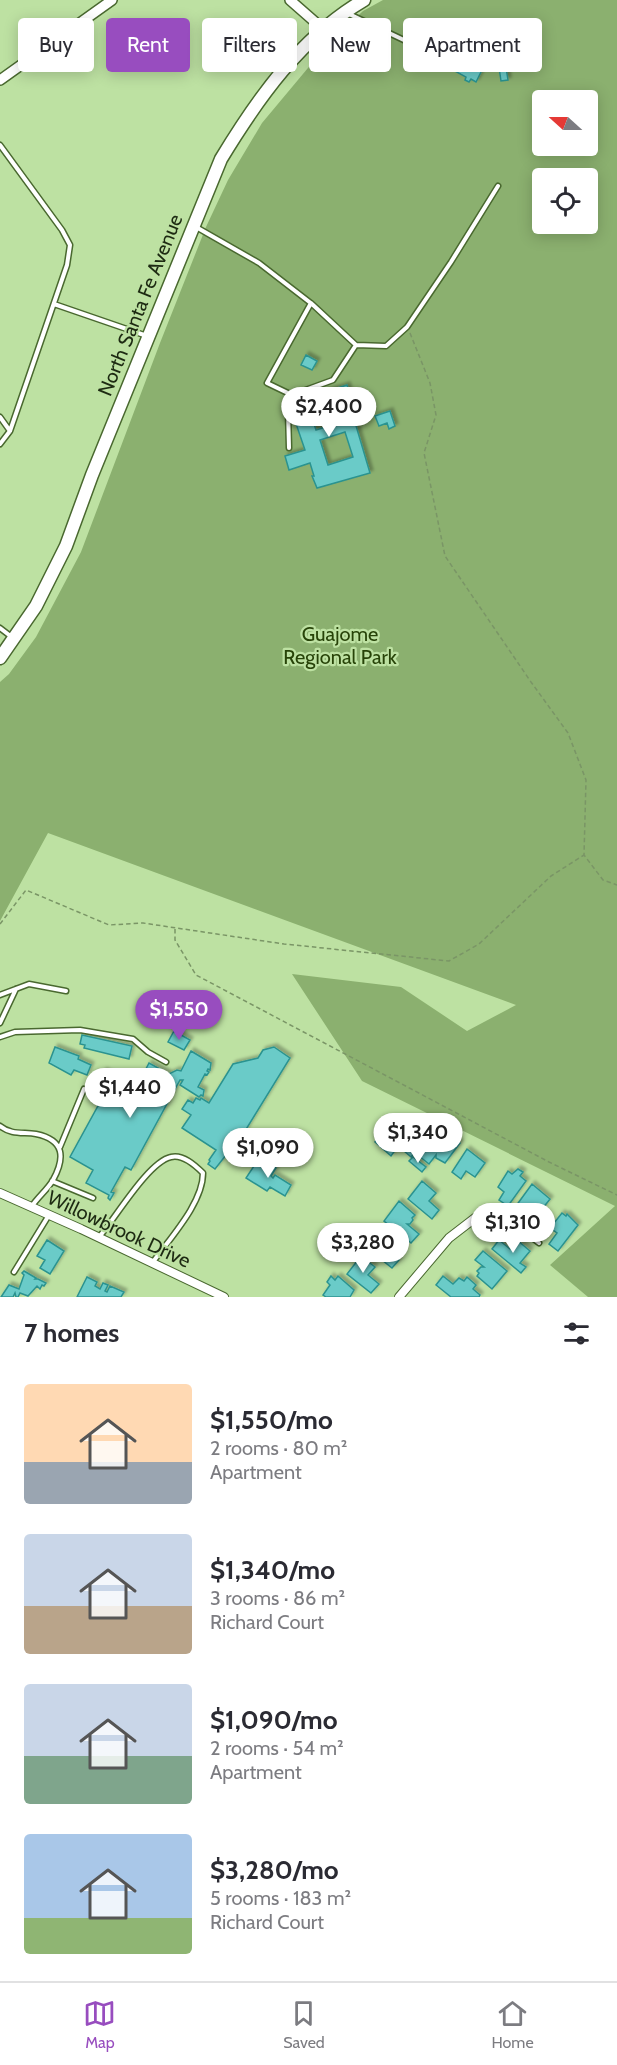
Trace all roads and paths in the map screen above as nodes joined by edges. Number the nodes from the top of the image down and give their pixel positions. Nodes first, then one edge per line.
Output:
1 (112, 0) edge
2 (290, 0) edge
3 (364, 0) edge
4 (344, 11) junction
5 (310, 18) edge
6 (336, 18) edge
7 (403, 39) edge
8 (309, 42) edge
9 (0, 80) edge
10 (0, 145) edge
11 (498, 186) dead end
12 (193, 225) junction
13 (311, 303) junction
14 (54, 304) junction
15 (407, 327) junction
16 (148, 336) junction
17 (356, 345) junction
18 (292, 395) junction
19 (0, 417) edge
20 (10, 431) junction
21 (0, 444) edge
22 (289, 448) dead end
23 (0, 628) edge
24 (13, 638) junction
25 (2, 653) edge
26 (584, 855) junction
27 (617, 885) edge
28 (0, 924) edge
29 (175, 928) junction
30 (16, 989) junction
31 (66, 992) dead end
32 (0, 995) edge
33 (0, 1023) edge
34 (0, 1037) edge
35 (166, 1062) dead end
36 (84, 1089) dead end
37 (0, 1126) edge
38 (60, 1147) junction
39 (52, 1181) junction
40 (0, 1193) edge
41 (617, 1195) edge
42 (93, 1198) dead end
43 (32, 1207) junction
44 (50, 1215) junction
45 (475, 1218) joint
46 (99, 1237) junction
47 (539, 1243) dead end
48 (153, 1263) junction
49 (14, 1272) dead end
50 (224, 1297) edge
51 (399, 1297) edge

1 - 9 street
2 - 5 street
3 - 4 main road, North Santa Fe Avenue
4 - 6 main road, North Santa Fe Avenue
4 - 7 lane
8 - 12 main road, North Santa Fe Avenue
10 - 14 lane
11 - 15 lane
12 - 13 lane
12 - 16 main road, North Santa Fe Avenue
13 - 17 lane
13 - 18 lane
14 - 16 lane
14 - 20 lane
15 - 17 lane
15 - 26 path
16 - 24 main road, North Santa Fe Avenue
17 - 18 lane
18 - 22 lane
19 - 20 lane
20 - 21 lane
23 - 24 lane
24 - 25 main road, North Santa Fe Avenue
26 - 27 path
26 - 29 path
28 - 29 path
29 - 41 path
30 - 31 lane
30 - 32 lane
30 - 33 lane
34 - 35 lane
36 - 38 lane
37 - 38 lane
38 - 39 lane
39 - 42 lane
39 - 43 lane
40 - 43 street, Willowbrook Drive
43 - 44 street, Willowbrook Drive
44 - 46 street, Willowbrook Drive
44 - 49 lane
45 - 47 lane
45 - 51 street
46 - 48 street, Willowbrook Drive
46 - 48 lane
48 - 50 street, Willowbrook Drive

